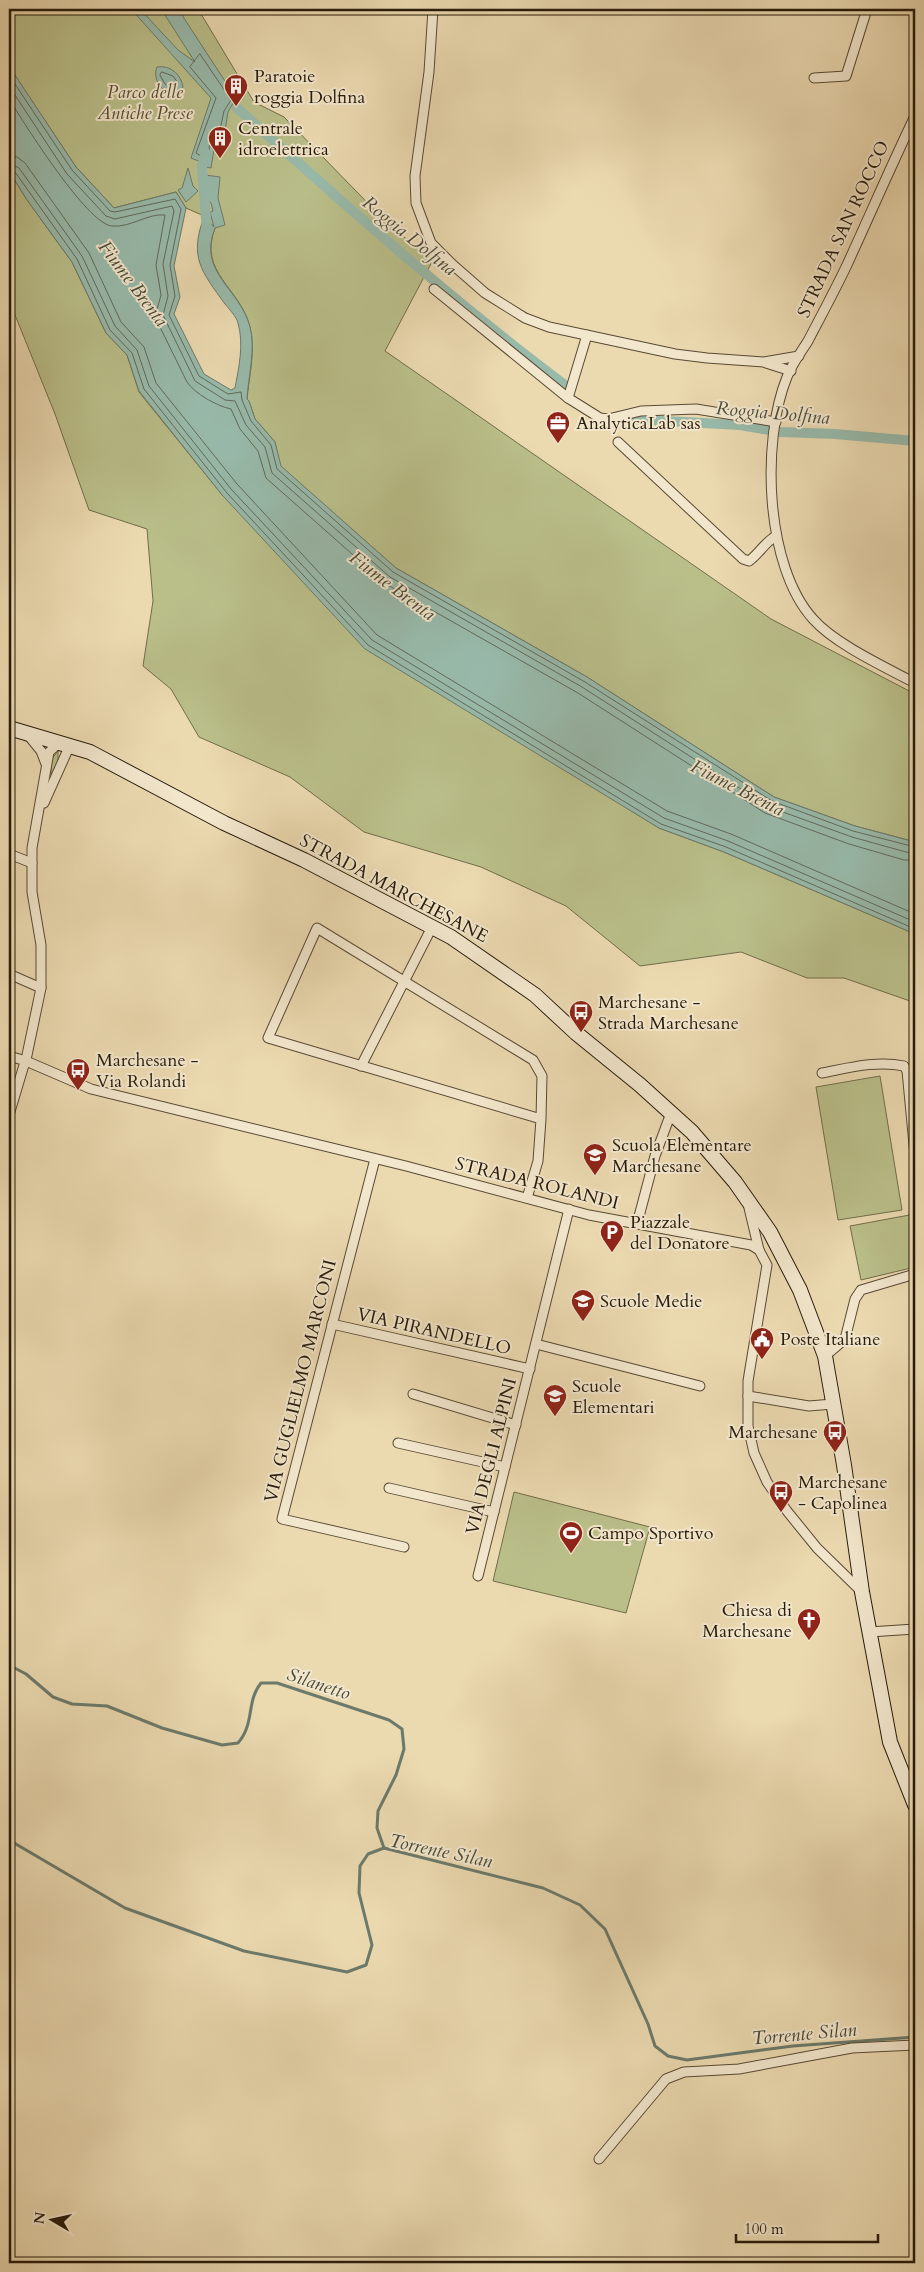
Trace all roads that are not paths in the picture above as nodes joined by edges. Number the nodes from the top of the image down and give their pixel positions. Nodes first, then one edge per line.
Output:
1 (433, 9) edge
2 (867, 9) edge
3 (814, 78) dead end
4 (915, 116) edge
5 (434, 289) dead end
6 (587, 336) junction
7 (799, 356) junction
8 (764, 362) junction
9 (790, 371) junction
10 (568, 398) junction
11 (776, 424) junction
12 (618, 442) dead end
13 (776, 536) junction
14 (915, 683) edge
15 (9, 728) edge
16 (26, 733) junction
17 (67, 744) junction
18 (46, 769) junction
19 (36, 821) junction
20 (9, 854) edge
21 (32, 863) junction
22 (432, 926) junction
23 (9, 974) edge
24 (404, 980) junction
25 (41, 988) junction
26 (9, 1056) edge
27 (26, 1061) junction
28 (361, 1066) junction
29 (822, 1074) dead end
30 (670, 1113) junction
31 (9, 1115) edge
32 (541, 1119) junction
33 (915, 1155) edge
34 (374, 1159) junction
35 (527, 1198) junction
36 (746, 1198) junction
37 (569, 1209) junction
38 (637, 1224) junction
39 (759, 1250) junction
40 (915, 1274) edge
41 (332, 1324) junction
42 (536, 1344) junction
43 (825, 1356) junction
44 (530, 1370) junction
45 (700, 1386) dead end
46 (413, 1394) dead end
47 (748, 1396) junction
48 (834, 1404) junction
49 (516, 1425) junction
50 (398, 1443) dead end
51 (505, 1467) junction
52 (389, 1488) dead end
53 (494, 1512) junction
54 (404, 1547) dead end
55 (478, 1576) dead end
56 (862, 1592) junction
57 (915, 1629) edge
58 (869, 1632) junction
59 (915, 1806) edge
60 (915, 2045) edge
61 (599, 2159) dead end

1 - 6 street
2 - 3 street
4 - 7 street, STRADA SAN ROCCO
5 - 10 street
6 - 8 street
6 - 10 street
7 - 8 street
7 - 9 street, STRADA SAN ROCCO
8 - 9 street
9 - 11 street, STRADA SAN ROCCO
10 - 11 street
11 - 13 street, STRADA SAN ROCCO
12 - 13 street
13 - 14 street, STRADA SAN ROCCO
15 - 16 main road, STRADA MARCHESANE
16 - 17 main road, STRADA MARCHESANE
16 - 18 street
17 - 18 street
17 - 19 street
17 - 22 main road, STRADA MARCHESANE
18 - 19 street
19 - 21 street
20 - 21 street
21 - 25 street
22 - 24 street
22 - 30 main road, STRADA MARCHESANE
23 - 25 street
24 - 28 street
24 - 28 street
24 - 32 street
25 - 27 street
26 - 27 street, STRADA ROLANDI
27 - 31 street
27 - 34 street, STRADA ROLANDI
28 - 32 street
29 - 33 street
30 - 36 main road, STRADA MARCHESANE
30 - 38 street
32 - 35 street
34 - 35 street, STRADA ROLANDI
34 - 41 street, VIA GUGLIELMO MARCONI
35 - 37 street, STRADA ROLANDI
36 - 39 street
36 - 43 main road, STRADA MARCHESANE
37 - 38 street, STRADA ROLANDI
37 - 42 street, VIA DEGLI ALPINI
38 - 39 street, STRADA ROLANDI
39 - 47 street
40 - 43 street
41 - 44 street, VIA PIRANDELLO
41 - 54 street, VIA GUGLIELMO MARCONI
42 - 44 street, VIA DEGLI ALPINI
42 - 45 street
43 - 48 main road, STRADA MARCHESANE
44 - 49 street, VIA DEGLI ALPINI
46 - 49 street
47 - 48 street
47 - 56 street
48 - 56 main road, STRADA MARCHESANE
49 - 51 street, VIA DEGLI ALPINI
50 - 51 street
51 - 53 street, VIA DEGLI ALPINI
52 - 53 street
53 - 55 street, VIA DEGLI ALPINI
56 - 58 main road, STRADA MARCHESANE
57 - 58 street
58 - 59 main road, STRADA MARCHESANE
60 - 61 street

